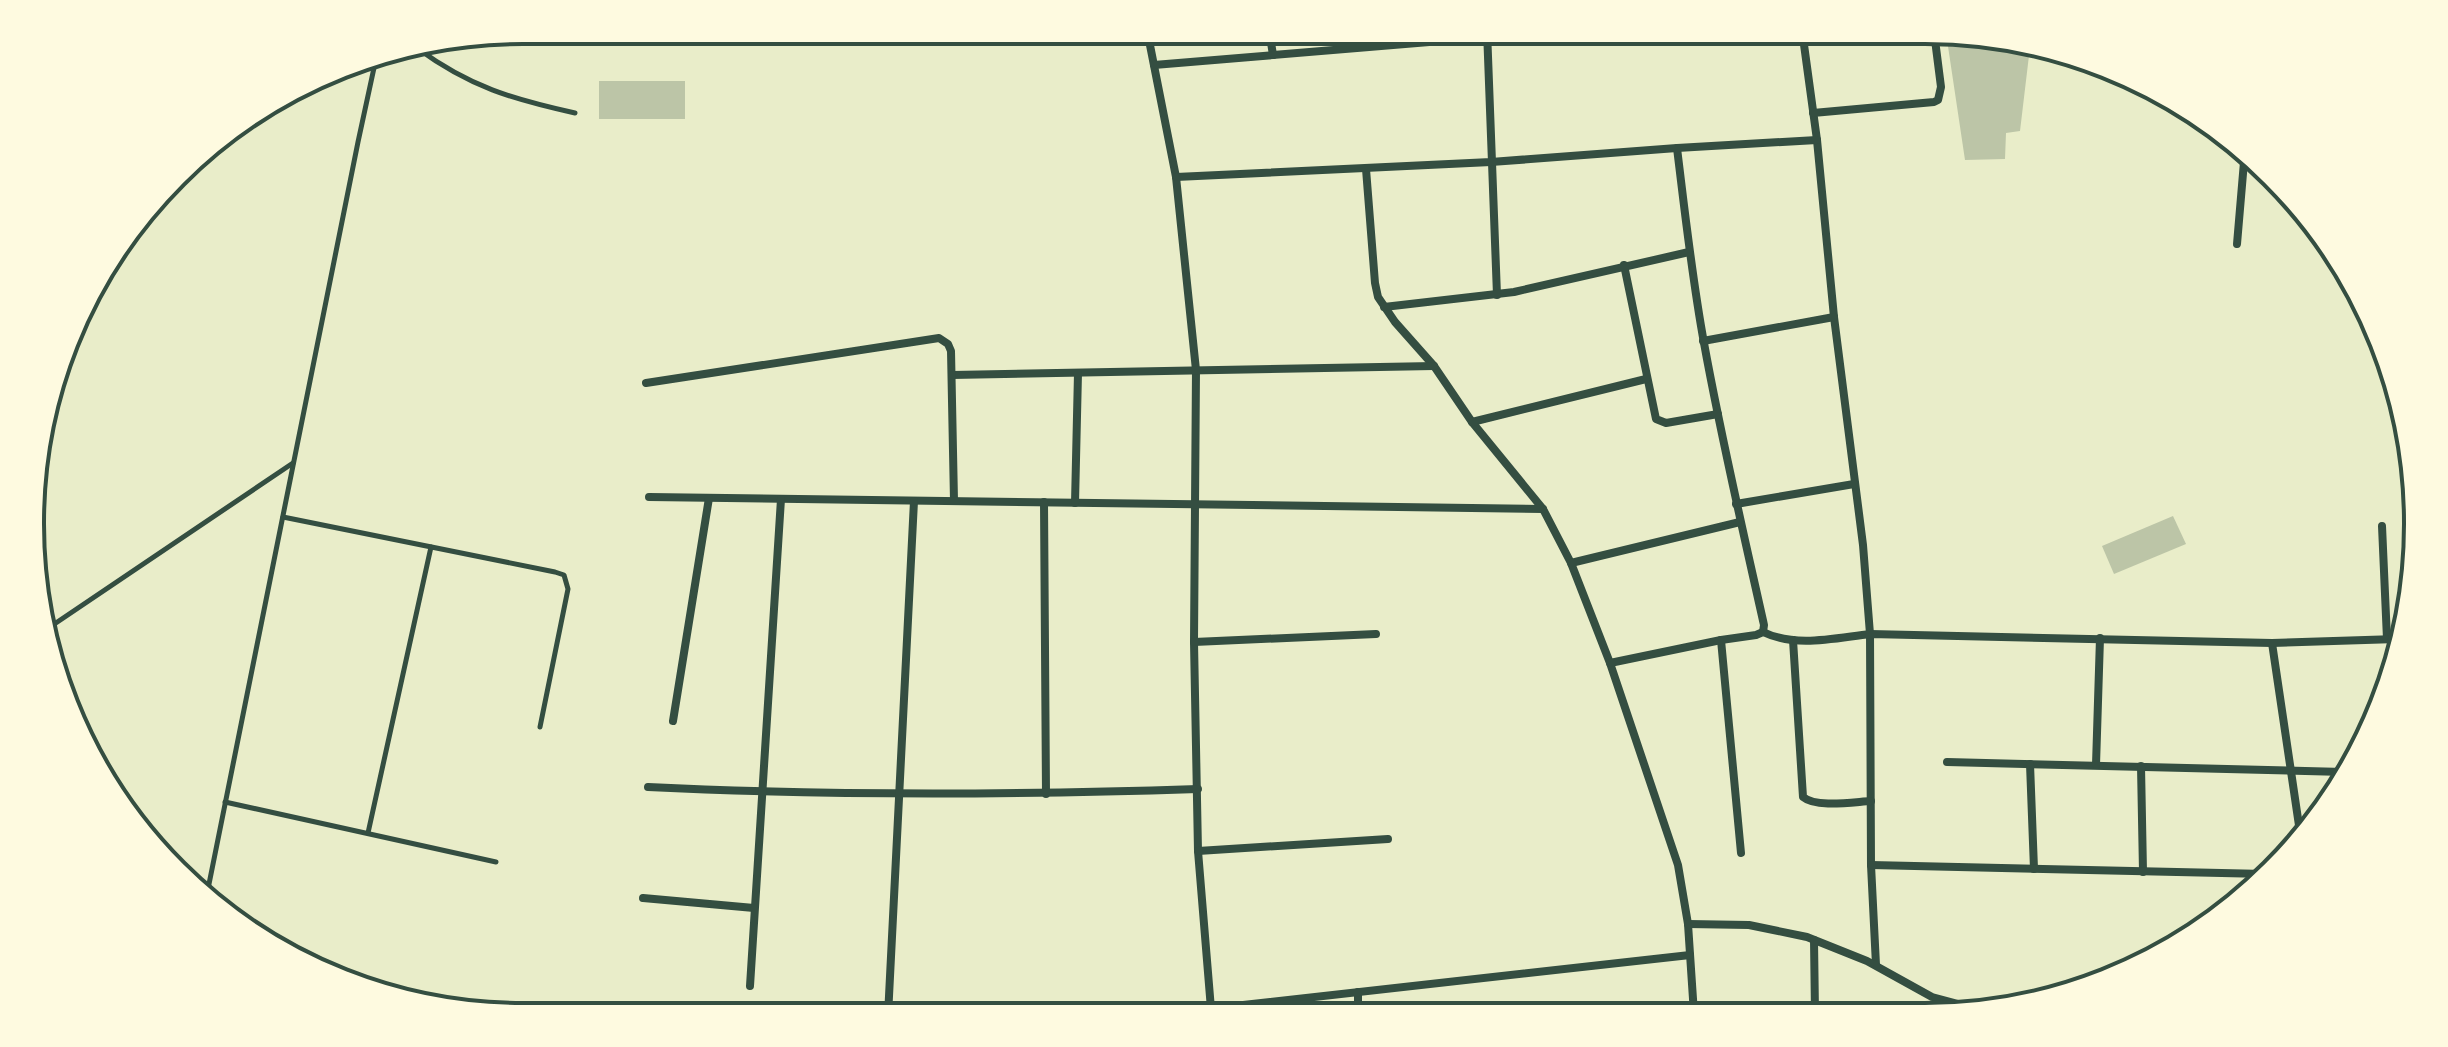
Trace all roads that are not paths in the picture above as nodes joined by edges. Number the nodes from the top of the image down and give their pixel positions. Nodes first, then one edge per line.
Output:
1 (1150, 44) edge
2 (1271, 44) edge
3 (1380, 44) edge
4 (1487, 44) edge
5 (1804, 44) edge
6 (1936, 44) edge
7 (425, 54) edge
8 (1273, 55) junction
9 (1154, 65) junction
10 (374, 67) edge
11 (575, 113) dead end
12 (1813, 113) junction
13 (1817, 140) junction
14 (1677, 148) junction
15 (1491, 162) junction
16 (2244, 165) edge
17 (1366, 169) junction
18 (1176, 177) junction
19 (2237, 244) dead end
20 (1689, 252) junction
21 (1624, 265) junction
22 (1497, 295) junction
23 (1384, 307) junction
24 (1834, 317) junction
25 (1703, 341) junction
26 (1434, 366) junction
27 (1196, 370) junction
28 (1078, 373) junction
29 (952, 375) junction
30 (1646, 379) junction
31 (646, 383) dead end
32 (1718, 414) junction
33 (1472, 422) junction
34 (293, 462) junction
35 (1854, 484) junction
36 (649, 497) dead end
37 (709, 498) junction
38 (781, 499) junction
39 (914, 501) junction
40 (954, 501) junction
41 (1044, 502) junction
42 (1075, 503) junction
43 (1194, 504) junction
44 (1736, 504) junction
45 (1543, 509) junction
46 (283, 517) junction
47 (1740, 522) junction
48 (2382, 526) dead end
49 (431, 547) junction
50 (1571, 563) junction
51 (55, 624) edge
52 (1763, 632) junction
53 (1376, 634) dead end
54 (1870, 634) junction
55 (2100, 638) junction
56 (2387, 639) junction
57 (2390, 639) edge
58 (1721, 640) junction
59 (1793, 640) junction
60 (1194, 642) junction
61 (2272, 643) junction
62 (1610, 663) junction
63 (673, 721) dead end
64 (540, 727) dead end
65 (1947, 762) dead end
66 (2030, 764) junction
67 (2096, 765) junction
68 (2141, 766) junction
69 (2291, 771) junction
70 (2334, 772) edge
71 (648, 787) dead end
72 (1198, 789) junction
73 (761, 793) junction
74 (899, 793) junction
75 (1046, 794) junction
76 (1871, 801) junction
77 (225, 802) junction
78 (2299, 823) edge
79 (368, 833) junction
80 (1388, 839) dead end
81 (1198, 851) junction
82 (1741, 853) dead end
83 (496, 862) dead end
84 (1871, 865) junction
85 (2034, 869) junction
86 (2143, 872) junction
87 (2252, 874) edge
88 (209, 885) edge
89 (643, 898) dead end
90 (754, 908) junction
91 (1688, 924) junction
92 (1814, 940) junction
93 (1690, 955) junction
94 (1876, 965) junction
95 (750, 986) dead end
96 (1358, 992) junction
97 (1946, 1002) edge
98 (889, 1003) edge
99 (1211, 1003) edge
100 (1263, 1003) edge
101 (1358, 1003) edge
102 (1693, 1003) edge
103 (1815, 1003) edge

1 - 9 street
2 - 8 street
3 - 8 street
4 - 15 street
5 - 12 street
6 - 12 street
7 - 11 lane
8 - 9 street
9 - 18 street
10 - 34 lane
12 - 13 street
13 - 14 street
13 - 24 street
14 - 15 street
14 - 20 street
15 - 17 street
15 - 22 street
16 - 19 street
17 - 18 street
17 - 23 street
18 - 27 street
20 - 21 street
20 - 25 street
21 - 22 street
21 - 30 street
22 - 23 street
23 - 26 street
24 - 25 street
24 - 35 street
25 - 32 street
26 - 27 street
26 - 33 street
27 - 28 street
27 - 43 street
28 - 29 street
28 - 42 street
29 - 31 street
29 - 40 street
30 - 32 street
30 - 33 street
32 - 44 street
33 - 45 street
34 - 46 lane
34 - 51 lane
35 - 44 street
35 - 54 street
36 - 37 street
37 - 38 street
37 - 63 street
38 - 39 street
38 - 73 street
39 - 40 street
39 - 74 street
40 - 41 street
41 - 42 street
41 - 75 street
42 - 43 street
43 - 45 street
43 - 60 street
44 - 47 street
45 - 50 street
46 - 49 lane
46 - 77 lane
47 - 50 street
47 - 52 street
48 - 56 street
49 - 64 lane
49 - 79 lane
50 - 62 street
52 - 58 street
52 - 59 street
53 - 60 street
54 - 55 street
54 - 59 street
54 - 76 street
55 - 61 street
55 - 67 street
56 - 57 street
56 - 61 street
58 - 62 street
58 - 82 street
59 - 76 street
60 - 72 street
61 - 69 street
62 - 91 street
65 - 66 street
66 - 67 street
66 - 85 street
67 - 68 street
68 - 69 street
68 - 86 street
69 - 70 street
69 - 78 street
71 - 73 street
72 - 75 street
72 - 81 street
73 - 74 street
73 - 90 street
74 - 75 street
74 - 98 street
76 - 84 street
77 - 79 lane
77 - 88 lane
79 - 83 lane
80 - 81 street
81 - 99 street
84 - 85 street
84 - 94 street
85 - 86 street
86 - 87 street
89 - 90 street
90 - 95 street
91 - 92 street
91 - 93 street
92 - 94 street
92 - 103 street
93 - 96 street
93 - 102 street
94 - 97 street
96 - 100 street
96 - 101 street

